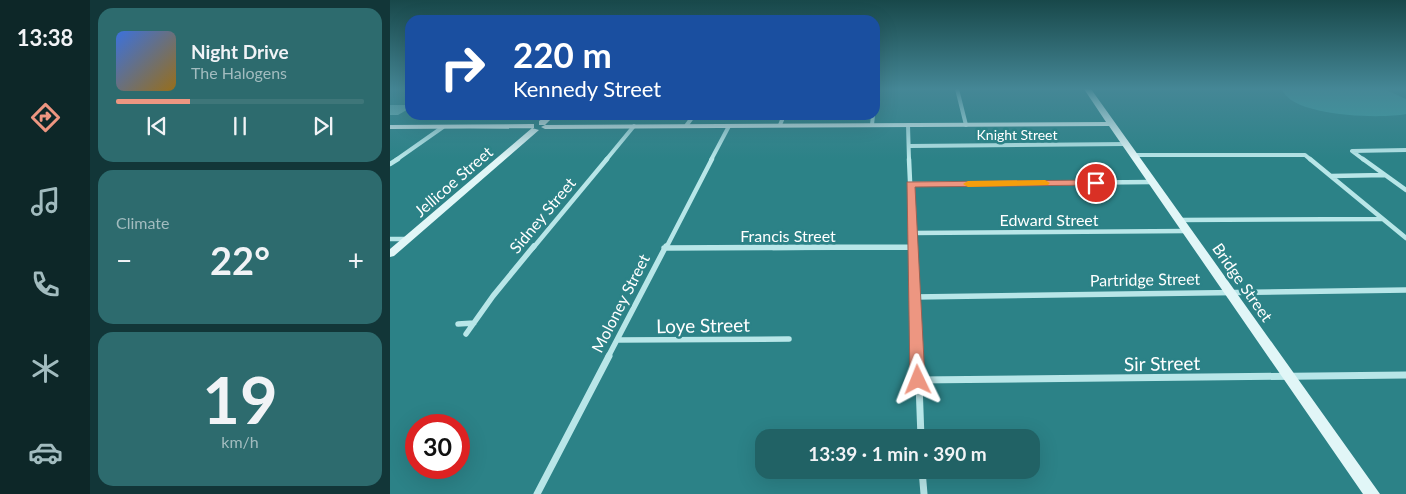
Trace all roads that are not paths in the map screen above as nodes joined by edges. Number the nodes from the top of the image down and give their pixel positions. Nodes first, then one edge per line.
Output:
1 (963, 112) edge
2 (1104, 112) edge
3 (546, 120) edge
4 (690, 120) edge
5 (782, 120) edge
6 (872, 120) edge
7 (1112, 124) junction
8 (780, 125) junction
9 (872, 125) junction
10 (908, 125) junction
11 (966, 125) junction
12 (634, 126) junction
13 (686, 126) junction
14 (728, 126) junction
15 (390, 127) edge
16 (443, 127) junction
17 (538, 127) junction
18 (1126, 144) junction
19 (908, 146) junction
20 (1406, 150) edge
21 (1134, 155) junction
22 (390, 164) edge
23 (1385, 175) junction
24 (1331, 176) junction
25 (1153, 182) junction
26 (910, 184) junction
27 (1406, 190) edge
28 (1383, 218) junction
29 (1179, 220) junction
30 (1187, 231) junction
31 (912, 233) junction
32 (1406, 238) edge
33 (390, 239) edge
34 (408, 239) junction
35 (913, 247) junction
36 (664, 248) junction
37 (390, 254) edge
38 (1406, 290) edge
39 (1230, 292) junction
40 (915, 296) junction
41 (474, 323) junction
42 (458, 324) dead end
43 (466, 334) dead end
44 (789, 339) dead end
45 (617, 340) junction
46 (1406, 375) edge
47 (1289, 376) junction
48 (918, 380) junction
49 (921, 429) edge
50 (923, 479) edge
51 (537, 494) edge
52 (924, 494) edge
53 (1372, 494) edge

1 - 11 street
2 - 7 street, Bridge Street
3 - 17 street, Jellicoe Street
4 - 13 street
5 - 8 street
6 - 9 street
7 - 11 street
7 - 18 street, Bridge Street
8 - 9 street
8 - 14 street
9 - 10 street
10 - 11 street
10 - 19 street
12 - 13 street
12 - 17 street
12 - 41 street, Sidney Street
13 - 14 street
14 - 36 street, Moloney Street
15 - 16 street
16 - 17 street
16 - 22 street
17 - 34 street, Jellicoe Street
18 - 19 street, Knight Street
18 - 21 street, Bridge Street
19 - 26 street
20 - 23 street
21 - 24 street
21 - 25 street, Bridge Street
23 - 24 street
23 - 27 street
24 - 28 street
25 - 26 street
25 - 29 street, Bridge Street
26 - 31 street
28 - 29 street
28 - 32 street
29 - 30 street, Bridge Street
30 - 31 street, Edward Street
30 - 39 street, Bridge Street
31 - 35 street
33 - 34 street
34 - 37 street, Jellicoe Street
35 - 36 street, Francis Street
35 - 40 street
36 - 45 street, Moloney Street
38 - 39 street, Partridge Street
39 - 40 street, Partridge Street
39 - 47 street, Bridge Street
40 - 48 street
41 - 42 street
41 - 43 street, Sidney Street
44 - 45 street, Loye Street
45 - 51 street, Moloney Street
46 - 47 street, Sir Street
47 - 48 street, Sir Street
47 - 53 street, Bridge Street
48 - 49 street
50 - 52 street

